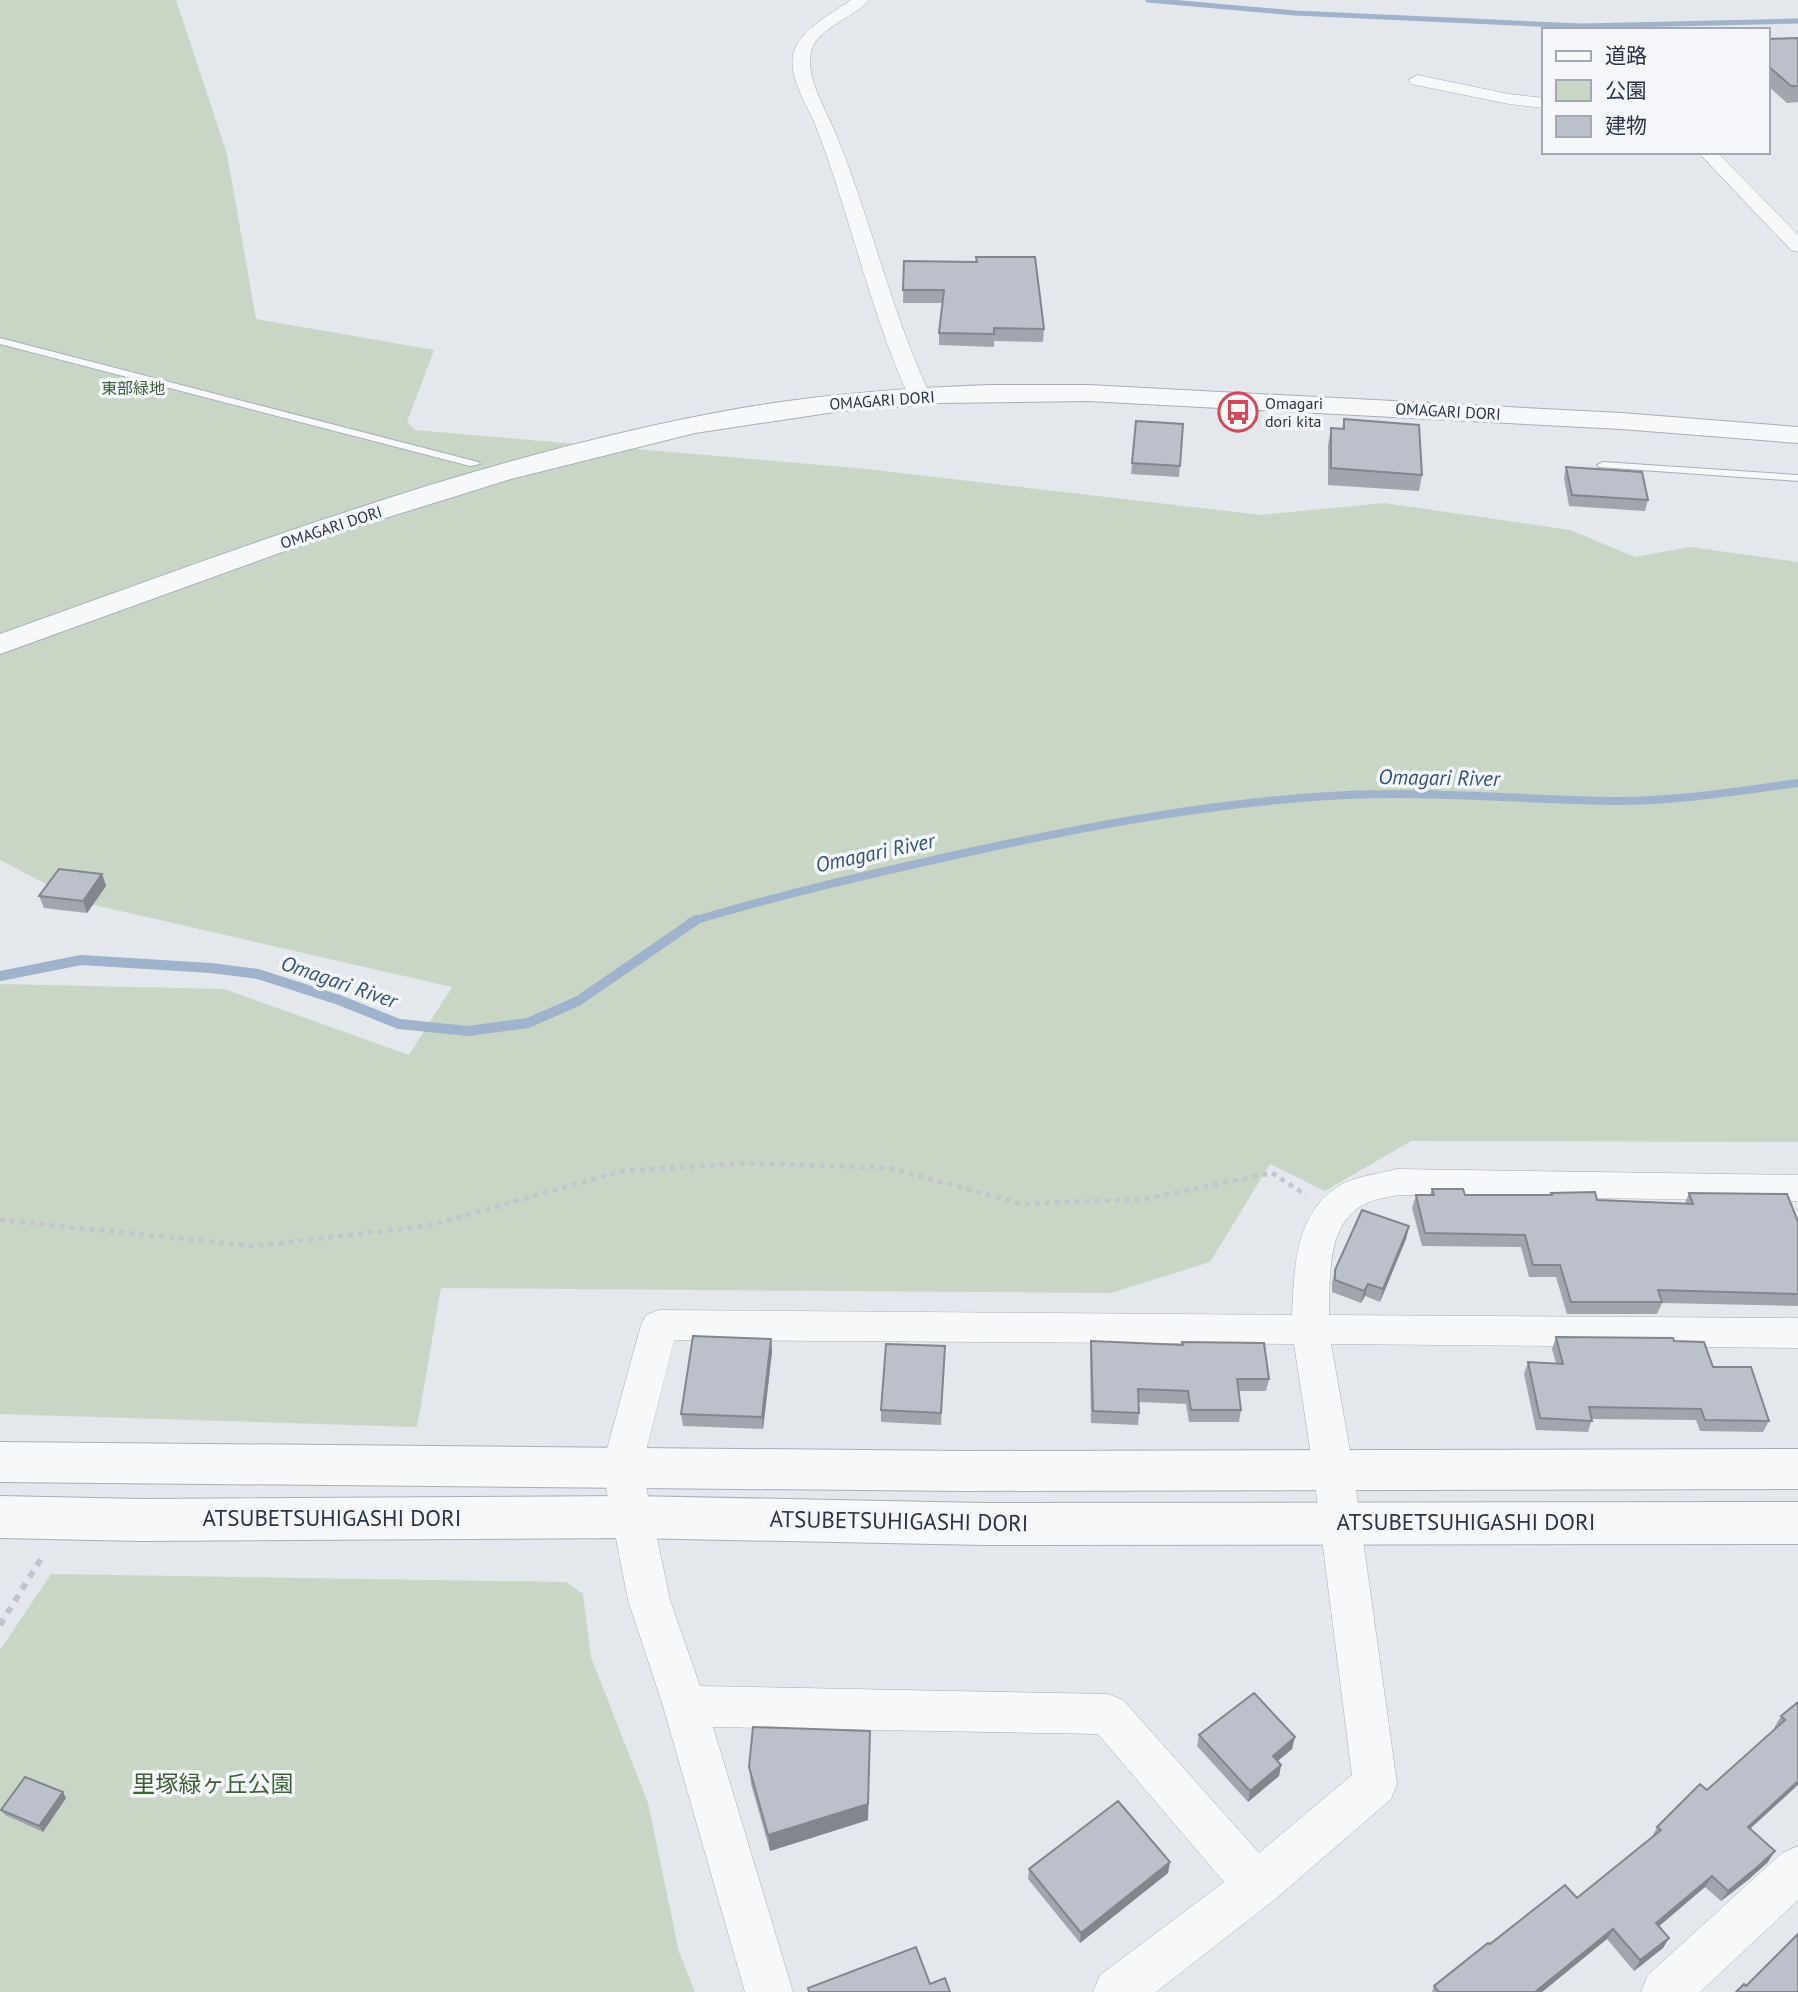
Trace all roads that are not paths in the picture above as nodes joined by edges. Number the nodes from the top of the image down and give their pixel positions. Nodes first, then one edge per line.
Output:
1 (861, 0) edge
2 (1417, 80) dead end
3 (1542, 103) edge
4 (1709, 154) edge
5 (1798, 246) edge
6 (0, 341) edge
7 (916, 391) junction
8 (1798, 422) edge
9 (1798, 435) edge
10 (474, 464) junction
11 (1603, 465) dead end
12 (1798, 478) edge
13 (0, 624) edge
14 (0, 645) edge
15 (1798, 1188) edge
16 (1310, 1331) junction
17 (1798, 1334) edge
18 (0, 1462) edge
19 (622, 1467) junction
20 (1333, 1468) junction
21 (1798, 1469) edge
22 (0, 1517) edge
23 (632, 1517) junction
24 (1340, 1522) junction
25 (1798, 1522) edge
26 (685, 1706) junction
27 (1798, 1869) edge
28 (1257, 1885) junction
29 (769, 1992) edge
30 (1117, 1992) edge
31 (1665, 1992) edge

1 - 7 street
2 - 3 street
4 - 5 street
6 - 10 lane
7 - 8 street, OMAGARI DORI
7 - 9 street, OMAGARI DORI
7 - 10 street, OMAGARI DORI
7 - 14 street, OMAGARI DORI
10 - 13 street, OMAGARI DORI
11 - 12 lane
15 - 16 street
16 - 17 street
16 - 19 street
16 - 20 street
18 - 19 street
19 - 20 street
19 - 23 street
20 - 21 street
20 - 24 street
22 - 23 street, ATSUBETSUHIGASHI DORI
23 - 24 street, ATSUBETSUHIGASHI DORI
23 - 26 street
24 - 25 street, ATSUBETSUHIGASHI DORI
24 - 28 street
26 - 28 street
26 - 29 street
27 - 31 street
28 - 30 street

